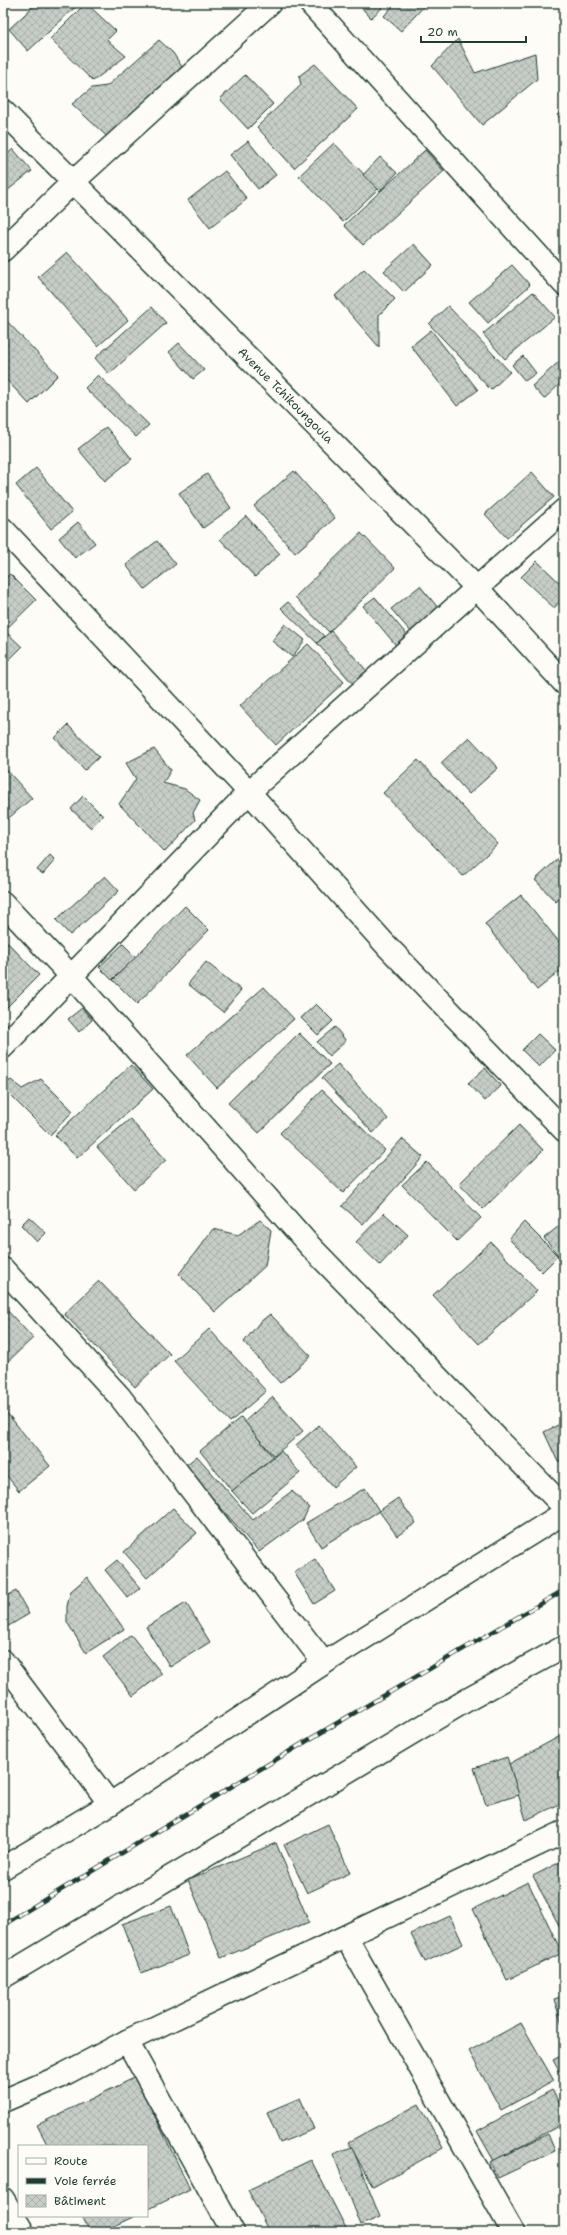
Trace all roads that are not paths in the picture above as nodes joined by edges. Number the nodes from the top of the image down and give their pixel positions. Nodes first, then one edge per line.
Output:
1 (270, 3) edge
2 (310, 3) edge
3 (3, 111) edge
4 (73, 182) junction
5 (3, 250) edge
6 (564, 284) edge
7 (564, 510) edge
8 (3, 529) edge
9 (477, 588) junction
10 (564, 683) edge
11 (249, 792) junction
12 (3, 903) edge
13 (72, 977) junction
14 (3, 1047) edge
15 (564, 1130) edge
16 (3, 1269) edge
17 (564, 1507) edge
18 (564, 1513) edge
19 (564, 1647) edge
20 (3, 1662) edge
21 (324, 1663) junction
22 (110, 1804) junction
23 (564, 1832) edge
24 (3, 1868) edge
25 (346, 1937) junction
26 (3, 1977) edge
27 (127, 2041) junction
28 (3, 2101) edge
29 (3, 2199) edge
30 (23, 2232) edge
31 (233, 2232) edge
32 (513, 2232) edge

1 - 4 street
2 - 6 street
3 - 4 street, Avenue Tchikoungoula
4 - 5 street
4 - 9 street, Avenue Tchikoungoula
7 - 9 street
8 - 11 street
9 - 10 street, Avenue Tchikoungoula
9 - 11 street
11 - 13 street
11 - 15 street
12 - 13 street
13 - 14 street
13 - 17 street
16 - 21 street
18 - 21 street
19 - 26 street
20 - 22 street
21 - 22 street
22 - 24 street
23 - 25 street
25 - 27 street
25 - 32 street
27 - 28 street
27 - 31 street
29 - 30 street

